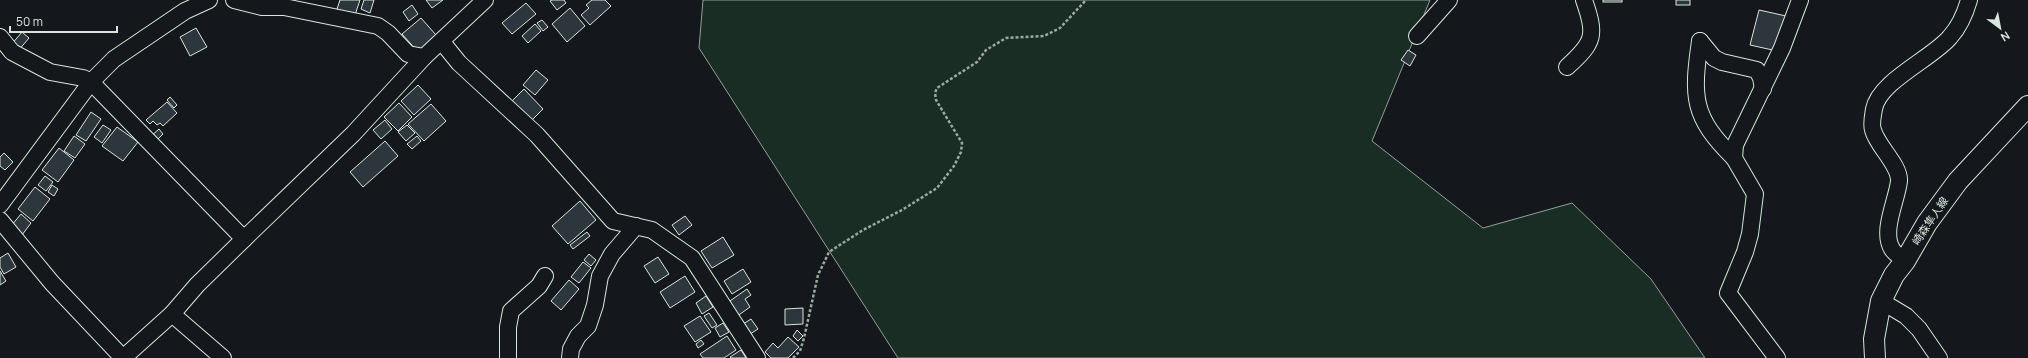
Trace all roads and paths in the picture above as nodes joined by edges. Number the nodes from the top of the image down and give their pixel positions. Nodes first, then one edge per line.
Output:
1 (208, 0) edge
2 (234, 0) edge
3 (485, 0) edge
4 (1086, 0) edge
5 (1449, 0) edge
6 (1584, 0) edge
7 (1800, 0) edge
8 (1969, 0) edge
9 (1417, 36) dead end
10 (0, 37) edge
11 (442, 42) junction
12 (424, 57) junction
13 (1567, 67) dead end
14 (91, 82) junction
15 (1763, 89) junction
16 (2028, 106) edge
17 (1734, 158) junction
18 (0, 205) edge
19 (0, 220) edge
20 (636, 226) junction
21 (244, 239) junction
22 (1905, 261) junction
23 (545, 276) dead end
24 (1881, 301) junction
25 (172, 314) junction
26 (123, 358) edge
27 (223, 358) edge
28 (508, 358) edge
29 (570, 358) edge
30 (757, 358) edge
31 (794, 358) edge
32 (1777, 358) edge
33 (1875, 358) edge
34 (1939, 358) edge

1 - 14 street
2 - 12 street
3 - 11 street
4 - 31 path
5 - 9 street
6 - 13 street
7 - 15 street
8 - 22 street
10 - 14 street
11 - 12 street
11 - 20 street
12 - 21 street
14 - 18 street
14 - 21 street
15 - 17 street
15 - 17 street
16 - 22 main road, 崎森隼人線
17 - 32 street
19 - 26 street
20 - 29 street
20 - 30 street
21 - 25 street
22 - 24 main road, 崎森隼人線
23 - 28 street
24 - 33 main road, 崎森隼人線
24 - 34 street
25 - 26 street
25 - 27 street

